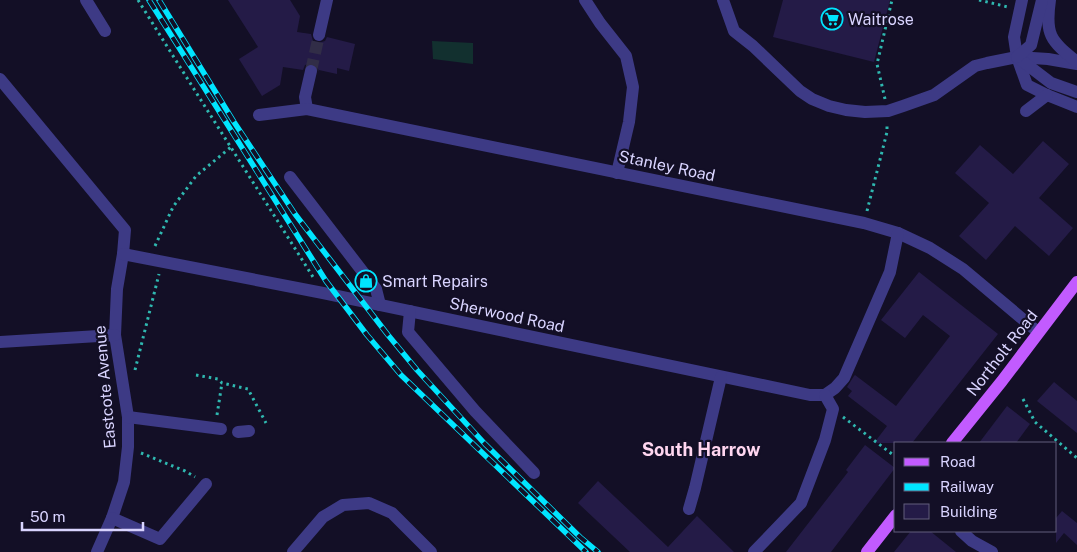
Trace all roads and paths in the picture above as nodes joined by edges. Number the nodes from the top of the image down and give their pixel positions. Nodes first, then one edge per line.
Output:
1 (86, 0) edge
2 (138, 0) edge
3 (327, 0) edge
4 (585, 0) edge
5 (723, 0) edge
6 (892, 0) edge
7 (1022, 0) edge
8 (1031, 0) edge
9 (1042, 0) edge
10 (1050, 0) edge
11 (105, 31) dead end
12 (319, 35) tunnel mouth
13 (1017, 57) junction
14 (1077, 63) edge
15 (310, 71) tunnel mouth
16 (0, 79) edge
17 (1077, 92) edge
18 (884, 94) dead end
19 (1047, 95) junction
20 (1077, 106) edge
21 (306, 108) junction
22 (888, 111) junction
23 (1026, 111) dead end
24 (259, 116) dead end
25 (231, 147) junction
26 (617, 173) junction
27 (290, 177) dead end
28 (864, 223) junction
29 (898, 233) junction
30 (123, 254) junction
31 (156, 260) junction
32 (1077, 282) edge
33 (323, 293) junction
34 (380, 305) junction
35 (410, 311) junction
36 (1038, 332) junction
37 (115, 335) junction
38 (0, 342) edge
39 (122, 375) junction
40 (196, 375) dead end
41 (721, 377) junction
42 (222, 384) junction
43 (825, 395) junction
44 (1023, 398) dead end
45 (833, 409) junction
46 (128, 417) junction
47 (266, 424) dead end
48 (218, 429) joint
49 (953, 442) edge
50 (128, 447) junction
51 (894, 456) edge
52 (1077, 458) edge
53 (534, 473) dead end
54 (206, 484) joint
55 (689, 509) dead end
56 (894, 517) edge
57 (112, 518) junction
58 (962, 532) edge
59 (97, 552) edge
60 (293, 552) edge
61 (431, 552) edge
62 (754, 552) edge
63 (867, 552) edge
64 (992, 552) edge

1 - 11 street
2 - 25 path
3 - 12 street
4 - 26 street
5 - 22 street
6 - 18 path
7 - 13 street
8 - 13 street
9 - 13 street
10 - 14 street
13 - 14 street
13 - 17 street
13 - 19 street
13 - 22 street
15 - 21 street
16 - 30 street, Eastcote Avenue
19 - 20 street
19 - 23 street
21 - 24 street, Stanley Road
21 - 26 street, Stanley Road
22 - 28 path
25 - 31 path
25 - 33 path
26 - 28 street, Stanley Road
27 - 34 street
28 - 29 street, Stanley Road
29 - 36 street, Stanley Road
29 - 43 street
30 - 31 street, Sherwood Road
30 - 37 street, Eastcote Avenue
31 - 33 street, Sherwood Road
31 - 39 path
32 - 36 main road, Northolt Road
33 - 34 street, Sherwood Road
34 - 35 street, Sherwood Road
35 - 41 street, Sherwood Road
35 - 53 street
36 - 49 main road, Northolt Road
37 - 38 street
37 - 39 street, Eastcote Avenue
39 - 46 street, Eastcote Avenue
40 - 42 path
41 - 43 street, Sherwood Road
41 - 55 street
42 - 47 path
42 - 48 path
43 - 45 street
44 - 52 path
45 - 51 path
45 - 62 street
46 - 48 street
46 - 50 street, Eastcote Avenue
50 - 54 path
50 - 57 street, Eastcote Avenue
54 - 57 street
56 - 63 main road
57 - 59 street, Eastcote Avenue
58 - 64 street
60 - 61 street

